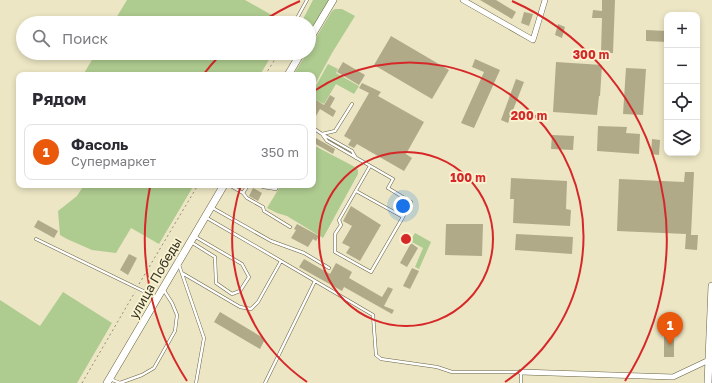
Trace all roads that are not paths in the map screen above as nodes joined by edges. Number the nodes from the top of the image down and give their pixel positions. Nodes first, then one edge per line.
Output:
1 (307, 0) edge
2 (332, 0) edge
3 (463, 0) edge
4 (545, 0) edge
5 (298, 16) edge
6 (316, 28) edge
7 (297, 60) edge
8 (290, 72) edge
9 (352, 104) dead end
10 (316, 130) edge
11 (322, 134) junction
12 (370, 166) junction
13 (222, 188) edge
14 (234, 188) edge
15 (246, 188) edge
16 (356, 191) junction
17 (243, 193) junction
18 (211, 207) junction
19 (205, 217) junction
20 (403, 217) junction
21 (290, 227) dead end
22 (36, 239) dead end
23 (192, 239) junction
24 (281, 261) junction
25 (178, 263) junction
26 (329, 268) dead end
27 (182, 274) junction
28 (315, 281) junction
29 (712, 286) edge
30 (163, 288) junction
31 (158, 297) junction
32 (709, 360) junction
33 (521, 372) junction
34 (108, 381) edge
35 (196, 383) edge
36 (264, 383) edge
37 (520, 383) edge
38 (708, 383) edge

1 - 5 lane
2 - 6 main road
3 - 4 street
7 - 8 main road
9 - 11 lane
10 - 11 lane
11 - 12 lane
12 - 16 lane
12 - 20 lane
13 - 18 main road, улица Победы
14 - 17 lane
15 - 17 lane
16 - 20 lane
16 - 20 lane
17 - 21 lane
18 - 19 main road, улица Победы
18 - 26 lane
19 - 23 main road, улица Победы
19 - 24 lane
22 - 31 lane
23 - 23 lane
23 - 25 main road, улица Победы
24 - 27 lane
24 - 28 lane
25 - 27 lane
25 - 30 main road, улица Победы
27 - 35 lane
28 - 33 lane
28 - 36 lane
29 - 32 main road
30 - 31 main road, улица Победы
30 - 34 lane
31 - 34 main road, улица Победы
32 - 33 street
32 - 38 main road
33 - 37 lane

